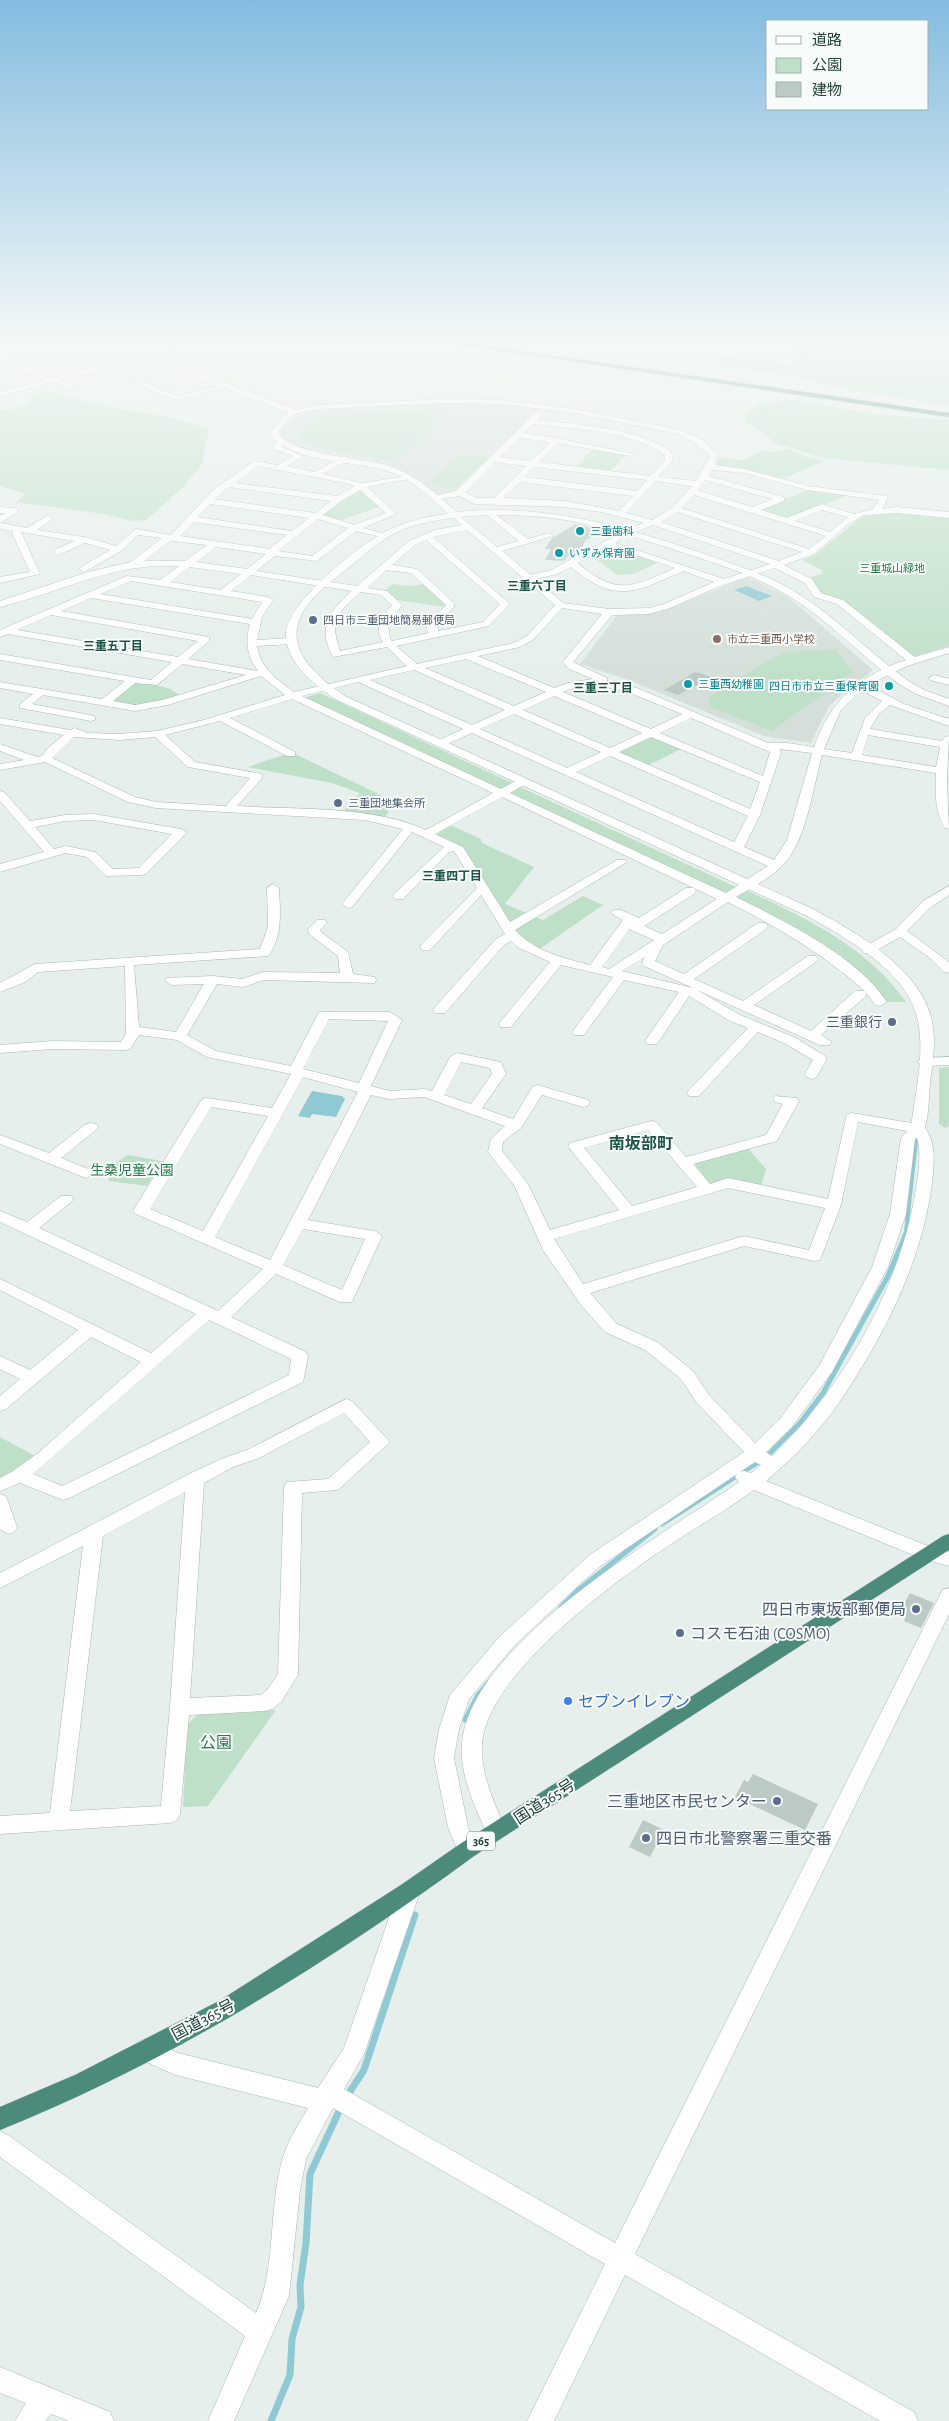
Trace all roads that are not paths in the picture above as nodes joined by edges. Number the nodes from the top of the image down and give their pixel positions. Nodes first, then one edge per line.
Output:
1 (295, 454) edge
2 (323, 454) edge
3 (498, 454) edge
4 (542, 454) edge
5 (605, 454) edge
6 (633, 454) edge
7 (668, 454) edge
8 (712, 454) edge
9 (344, 458) junction
10 (493, 459) junction
11 (578, 461) dead end
12 (532, 464) junction
13 (621, 464) junction
14 (280, 467) junction
15 (711, 467) junction
16 (572, 469) junction
17 (316, 474) junction
18 (409, 478) junction
19 (652, 478) junction
20 (517, 479) junction
21 (699, 481) junction
22 (227, 484) junction
23 (361, 486) junction
24 (691, 491) junction
25 (461, 493) junction
26 (639, 494) junction
27 (434, 498) junction
28 (338, 500) junction
29 (497, 500) junction
30 (208, 501) junction
31 (676, 509) junction
32 (0, 510) edge
33 (753, 510) junction
34 (877, 510) junction
35 (491, 514) junction
36 (621, 514) junction
37 (949, 515) edge
38 (316, 516) junction
39 (456, 516) junction
40 (854, 516) junction
41 (48, 518) dead end
42 (191, 518) junction
43 (0, 520) edge
44 (787, 521) junction
45 (651, 522) junction
46 (0, 526) edge
47 (468, 526) junction
48 (354, 528) junction
49 (18, 529) junction
50 (29, 531) junction
51 (628, 532) junction
52 (295, 534) junction
53 (832, 535) junction
54 (382, 536) junction
55 (427, 536) junction
56 (548, 536) dead end
57 (171, 537) junction
58 (85, 540) junction
59 (526, 542) junction
60 (608, 543) junction
61 (214, 544) junction
62 (118, 549) junction
63 (496, 550) junction
64 (58, 552) dead end
65 (272, 552) junction
66 (811, 552) junction
67 (572, 562) junction
68 (133, 564) junction
69 (187, 564) junction
70 (777, 565) junction
71 (383, 567) junction
72 (683, 568) junction
73 (249, 572) junction
74 (750, 573) junction
75 (530, 578) junction
76 (0, 580) edge
77 (724, 582) junction
78 (162, 583) junction
79 (57, 584) junction
80 (324, 584) junction
81 (359, 589) junction
82 (222, 593) junction
83 (90, 595) junction
84 (818, 595) junction
85 (799, 599) junction
86 (0, 604) edge
87 (560, 605) junction
88 (50, 612) junction
89 (197, 612) junction
90 (609, 612) junction
91 (255, 622) junction
92 (3, 632) edge
93 (436, 634) junction
94 (291, 641) junction
95 (251, 643) junction
96 (389, 645) junction
97 (949, 650) edge
98 (468, 656) junction
99 (0, 657) edge
100 (180, 660) junction
101 (914, 660) junction
102 (415, 667) junction
103 (887, 671) junction
104 (262, 674) junction
105 (359, 679) junction
106 (133, 680) junction
107 (609, 684) junction
108 (0, 685) edge
109 (862, 686) junction
110 (323, 687) junction
111 (41, 692) junction
112 (554, 692) junction
113 (292, 695) junction
114 (888, 700) junction
115 (949, 702) edge
116 (106, 704) junction
117 (515, 710) junction
118 (691, 714) junction
119 (91, 718) junction
120 (221, 718) junction
121 (0, 721) edge
122 (949, 722) edge
123 (472, 730) junction
124 (864, 732) junction
125 (650, 733) junction
126 (72, 734) junction
127 (156, 734) junction
128 (946, 742) edge
129 (441, 743) junction
130 (770, 746) junction
131 (0, 747) edge
132 (819, 751) junction
133 (610, 752) junction
134 (291, 754) dead end
135 (856, 757) junction
136 (946, 757) edge
137 (40, 759) junction
138 (0, 766) edge
139 (942, 771) junction
140 (568, 772) junction
141 (523, 781) junction
142 (766, 781) junction
143 (501, 793) junction
144 (0, 794) edge
145 (945, 797) edge
146 (229, 809) junction
147 (754, 814) junction
148 (26, 824) junction
149 (949, 826) edge
150 (410, 827) junction
151 (428, 834) junction
152 (456, 847) junction
153 (737, 848) junction
154 (52, 853) junction
155 (621, 862) dead end
156 (775, 865) junction
157 (0, 868) edge
158 (748, 884) junction
159 (273, 888) dead end
160 (484, 889) junction
161 (949, 890) edge
162 (690, 891) dead end
163 (398, 896) dead end
164 (727, 898) junction
165 (348, 904) dead end
166 (617, 913) dead end
167 (321, 923) dead end
168 (640, 923) junction
169 (762, 926) dead end
170 (510, 932) junction
171 (900, 932) junction
172 (663, 939) junction
173 (426, 947) dead end
174 (868, 950) junction
175 (812, 959) dead end
176 (558, 962) junction
177 (947, 963) edge
178 (130, 968) dead end
179 (593, 970) junction
180 (616, 974) junction
181 (347, 977) junction
182 (213, 980) junction
183 (370, 980) dead end
184 (171, 981) dead end
185 (686, 984) junction
186 (0, 988) edge
187 (860, 994) dead end
188 (880, 1002) dead end
189 (744, 1006) junction
190 (440, 1010) dead end
191 (506, 1024) dead end
192 (756, 1027) junction
193 (579, 1032) dead end
194 (133, 1034) junction
195 (180, 1036) junction
196 (652, 1041) dead end
197 (0, 1049) edge
198 (924, 1062) junction
199 (949, 1062) edge
200 (296, 1072) junction
201 (811, 1075) dead end
202 (364, 1089) junction
203 (694, 1093) dead end
204 (436, 1097) junction
205 (780, 1098) dead end
206 (583, 1103) dead end
207 (474, 1110) junction
208 (276, 1113) junction
209 (516, 1125) junction
210 (92, 1127) dead end
211 (918, 1128) junction
212 (0, 1139) edge
213 (51, 1159) junction
214 (684, 1162) junction
215 (86, 1172) dead end
216 (708, 1190) junction
217 (66, 1199) dead end
218 (834, 1204) junction
219 (629, 1212) junction
220 (0, 1216) edge
221 (298, 1223) junction
222 (28, 1229) junction
223 (544, 1237) junction
224 (206, 1239) junction
225 (273, 1268) junction
226 (0, 1284) edge
227 (579, 1291) junction
228 (213, 1316) junction
229 (90, 1329) junction
230 (153, 1361) junction
231 (0, 1362) edge
232 (32, 1378) junction
233 (0, 1405) edge
234 (755, 1453) junction
235 (773, 1465) junction
236 (733, 1469) junction
237 (19, 1476) junction
238 (195, 1479) junction
239 (751, 1482) junction
240 (0, 1485) edge
241 (0, 1501) edge
242 (8, 1527) dead end
243 (94, 1532) junction
244 (949, 1541) edge
245 (939, 1556) edge
246 (597, 1559) junction
247 (617, 1574) junction
248 (0, 1581) edge
249 (949, 1595) edge
250 (180, 1707) junction
251 (59, 1821) junction
252 (0, 1825) edge
253 (496, 1832) junction
254 (468, 1850) junction
255 (408, 1892) junction
256 (146, 2050) junction
257 (328, 2096) junction
258 (0, 2119) edge
259 (0, 2143) edge
260 (620, 2258) junction
261 (260, 2331) junction
262 (0, 2380) edge
263 (45, 2400) junction
264 (28, 2421) edge
265 (101, 2421) edge
266 (221, 2421) edge
267 (540, 2421) edge
268 (905, 2421) edge

1 - 14 street
2 - 9 street
3 - 10 street
4 - 12 street
5 - 13 street
6 - 13 street
7 - 19 street
8 - 15 street
9 - 17 street
9 - 18 street
10 - 12 street
10 - 25 street
11 - 16 street
12 - 16 street
12 - 20 street
13 - 16 street
13 - 19 street
14 - 17 street
14 - 22 street
15 - 21 street
15 - 34 street
17 - 23 street
18 - 23 street
18 - 27 street
19 - 21 street
19 - 26 street
20 - 26 street
20 - 29 street
21 - 24 street
21 - 33 street
22 - 28 street
22 - 30 street
23 - 28 street
23 - 48 street
24 - 31 street
24 - 33 street
25 - 27 street
25 - 29 street
26 - 36 street
27 - 39 street
28 - 38 street
29 - 36 street
30 - 38 street
30 - 42 street
31 - 45 street
31 - 66 street
32 - 43 street
33 - 44 street
34 - 37 street
34 - 40 street
35 - 39 street
35 - 51 street
35 - 59 street
36 - 45 street
38 - 48 street
38 - 52 street
39 - 47 street
39 - 54 street
40 - 44 street
40 - 53 street
41 - 50 street
42 - 52 street
42 - 57 street
44 - 53 street
45 - 51 street
45 - 70 street
46 - 49 street
47 - 55 street
47 - 63 street
48 - 54 street
48 - 65 street
49 - 50 street
49 - 76 street
50 - 58 street
51 - 60 street
51 - 74 street
52 - 65 street
53 - 66 street
54 - 80 street
55 - 71 street
55 - 93 street
56 - 59 street
57 - 61 street
57 - 62 street
57 - 68 street
58 - 62 street
58 - 64 street
59 - 63 street
60 - 67 street
60 - 72 street
61 - 65 street
61 - 69 street
62 - 79 street
63 - 75 street
65 - 73 street
66 - 70 street
67 - 72 street
67 - 75 street
68 - 69 street
68 - 79 street
69 - 73 street
69 - 78 street
70 - 74 street
70 - 84 street
71 - 81 street
71 - 93 street
72 - 77 street
73 - 80 street
73 - 82 street
74 - 77 street
74 - 85 street
75 - 87 street
77 - 90 street
78 - 82 street
78 - 83 street
79 - 86 street
80 - 81 street
80 - 94 street
81 - 96 street
81 - 96 street
82 - 89 street
82 - 91 street
83 - 88 street
83 - 89 street
84 - 85 street
84 - 101 street
85 - 103 street
87 - 90 street
87 - 98 street
88 - 92 street
88 - 100 street
89 - 91 street
90 - 107 street
91 - 95 street
92 - 100 street
93 - 96 street
94 - 95 street
94 - 110 street
95 - 104 street
96 - 102 street
97 - 101 street
98 - 102 street
98 - 112 street
99 - 106 street
100 - 104 street
100 - 106 street
101 - 103 street
102 - 105 street
102 - 117 street
103 - 109 street
103 - 115 street
104 - 113 street
104 - 116 street
105 - 110 street
105 - 123 street
106 - 116 street
107 - 112 street
107 - 118 street
108 - 111 street
109 - 114 street
109 - 132 street
110 - 113 street
110 - 129 street
111 - 116 street
111 - 119 street
112 - 117 street
112 - 125 street
113 - 120 street
113 - 143 street
114 - 122 street
114 - 124 street
116 - 119 street
117 - 123 street
117 - 133 street
118 - 125 street
118 - 130 street
119 - 126 street
120 - 127 street
120 - 134 street
121 - 126 street
123 - 129 street
123 - 140 street
124 - 128 street
124 - 135 street
125 - 133 street
125 - 142 street
126 - 127 street
126 - 137 street
127 - 146 street
128 - 136 street
129 - 141 street
130 - 132 street
130 - 142 street
131 - 137 street
132 - 135 street
132 - 156 street
133 - 140 street
133 - 147 street
135 - 139 street
136 - 139 street
137 - 138 street
137 - 146 street
139 - 145 street
140 - 153 street
141 - 143 street
141 - 158 street
142 - 147 street
143 - 151 street
143 - 164 street
144 - 148 street
145 - 149 street
146 - 150 street
147 - 153 street
148 - 154 street
148 - 154 street
150 - 151 street
150 - 165 street
151 - 152 street
152 - 160 street
152 - 163 street
153 - 156 street
154 - 157 street
155 - 170 street
156 - 158 street
158 - 164 street
158 - 174 street
159 - 186 street
160 - 170 street
160 - 173 street
161 - 171 street
162 - 168 street
164 - 172 street
164 - 188 street
166 - 168 street
167 - 181 street
168 - 172 street
169 - 185 street
170 - 176 street
170 - 190 street
171 - 174 street
171 - 177 street
172 - 179 street
172 - 180 street
172 - 185 street
174 - 198 street
175 - 189 street
176 - 179 street
176 - 191 street
178 - 194 street
179 - 180 street
180 - 185 street
180 - 193 street
181 - 182 street
181 - 183 street
182 - 184 street
182 - 195 street
185 - 189 street
185 - 192 street
185 - 196 street
187 - 189 street
192 - 201 street
192 - 203 street
194 - 195 street
194 - 197 street
195 - 200 street
198 - 199 street
198 - 211 street
200 - 202 street
200 - 202 street
200 - 208 street
202 - 204 street
202 - 221 street
204 - 207 street
204 - 207 street
205 - 214 street
206 - 209 street
207 - 209 street
208 - 224 street
208 - 224 street
209 - 223 street
210 - 213 street
211 - 218 street
211 - 234 street
211 - 235 street
212 - 213 street
213 - 215 street
214 - 216 street
214 - 219 street
216 - 218 street
216 - 219 street
217 - 222 street
218 - 227 street
219 - 223 street
220 - 222 street
221 - 225 street
221 - 225 street
222 - 228 street
223 - 227 street
224 - 225 street
225 - 228 street
226 - 229 street
227 - 234 street
228 - 230 street
228 - 237 street
229 - 230 street
229 - 232 street
230 - 237 street
231 - 232 street
232 - 233 street
234 - 235 street
234 - 236 street
235 - 239 street
236 - 239 street
236 - 246 street
237 - 240 street
238 - 243 street
238 - 250 street
238 - 250 street
239 - 245 street
239 - 247 street
241 - 242 street
243 - 248 street
243 - 251 street
244 - 245 highway, 国道365号 / 365
245 - 253 highway, 国道365号 / 365
246 - 247 street
246 - 254 street
247 - 253 street
249 - 260 street
250 - 251 street
251 - 252 street
253 - 254 highway, 国道365号 / 365
254 - 255 highway, 国道365号 / 365
255 - 256 highway, 国道365号 / 365
255 - 257 street
256 - 257 street
256 - 258 highway, 国道365号 / 365
257 - 260 street
257 - 261 street
259 - 261 street
260 - 267 street
260 - 268 street
261 - 266 street
262 - 263 street
263 - 264 street
263 - 265 street

